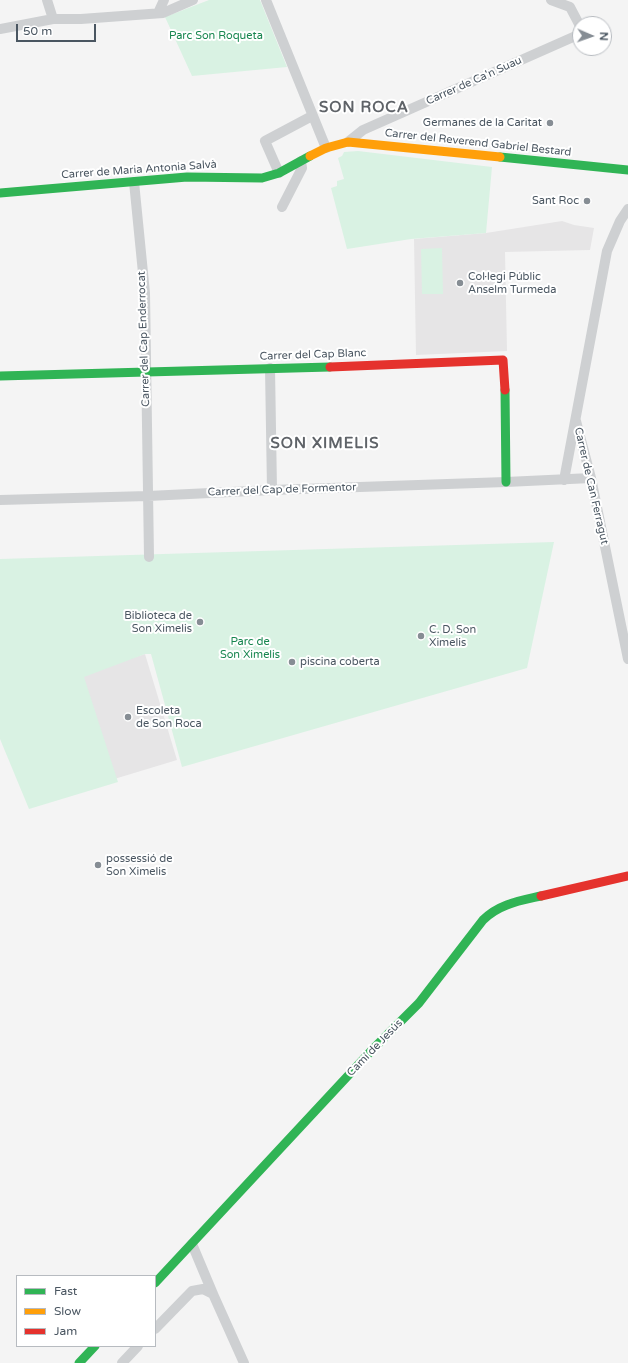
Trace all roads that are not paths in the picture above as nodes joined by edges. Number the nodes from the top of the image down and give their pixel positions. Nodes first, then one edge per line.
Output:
1 (47, 0) edge
2 (164, 0) edge
3 (193, 0) edge
4 (266, 0) edge
5 (552, 0) edge
6 (180, 4) edge
7 (158, 13) junction
8 (575, 16) edge
9 (53, 19) junction
10 (0, 29) edge
11 (572, 38) edge
12 (312, 116) junction
13 (348, 142) junction
14 (326, 148) junction
15 (301, 161) junction
16 (628, 170) edge
17 (279, 173) junction
18 (134, 182) junction
19 (0, 192) edge
20 (282, 207) dead end
21 (628, 209) edge
22 (270, 368) junction
23 (146, 371) junction
24 (0, 376) edge
25 (575, 417) junction
26 (591, 478) junction
27 (564, 480) junction
28 (506, 482) junction
29 (272, 490) junction
30 (148, 496) junction
31 (0, 500) edge
32 (149, 557) dead end
33 (628, 659) edge
34 (628, 876) edge
35 (192, 1244) junction
36 (156, 1282) edge
37 (213, 1294) junction
38 (156, 1328) edge
39 (94, 1347) edge
40 (137, 1347) edge
41 (79, 1363) edge
42 (122, 1363) edge
43 (244, 1363) edge

1 - 9 street
2 - 7 street
3 - 6 street
4 - 12 street
5 - 8 street
6 - 7 street
7 - 9 street
9 - 10 street
11 - 13 street, Carrer de Ca'n Suau
12 - 14 street
12 - 17 street
13 - 14 street, Carrer del Reverend Gabriel Bestard
13 - 16 street, Carrer del Reverend Gabriel Bestard
14 - 15 street, Carrer del Reverend Gabriel Bestard
15 - 17 street, Carrer de Maria Antonia Salvà
15 - 20 street
17 - 18 street, Carrer de Maria Antonia Salvà
18 - 19 street, Carrer de Maria Antonia Salvà
18 - 23 street, Carrer del Cap Enderrocat
21 - 25 street, Carrer de Can Ferragut
22 - 23 street, Carrer del Cap Blanc
22 - 28 street, Carrer del Cap Blanc
22 - 29 street
23 - 24 street, Carrer del Cap Blanc
23 - 30 street, Carrer del Cap Enderrocat
25 - 26 street, Carrer de Can Ferragut
25 - 27 street, Carrer de Can Ferragut
26 - 27 street
26 - 33 street, Carrer de Can Ferragut
27 - 28 street, Carrer del Cap de Formentor
28 - 29 street, Carrer del Cap de Formentor
29 - 30 street, Carrer del Cap de Formentor
30 - 31 street, Carrer del Cap de Formentor
30 - 32 street
34 - 35 street, Camí de Jesús
35 - 36 street, Camí de Jesús
35 - 37 street
37 - 38 street
37 - 43 street
39 - 41 street
40 - 42 street

